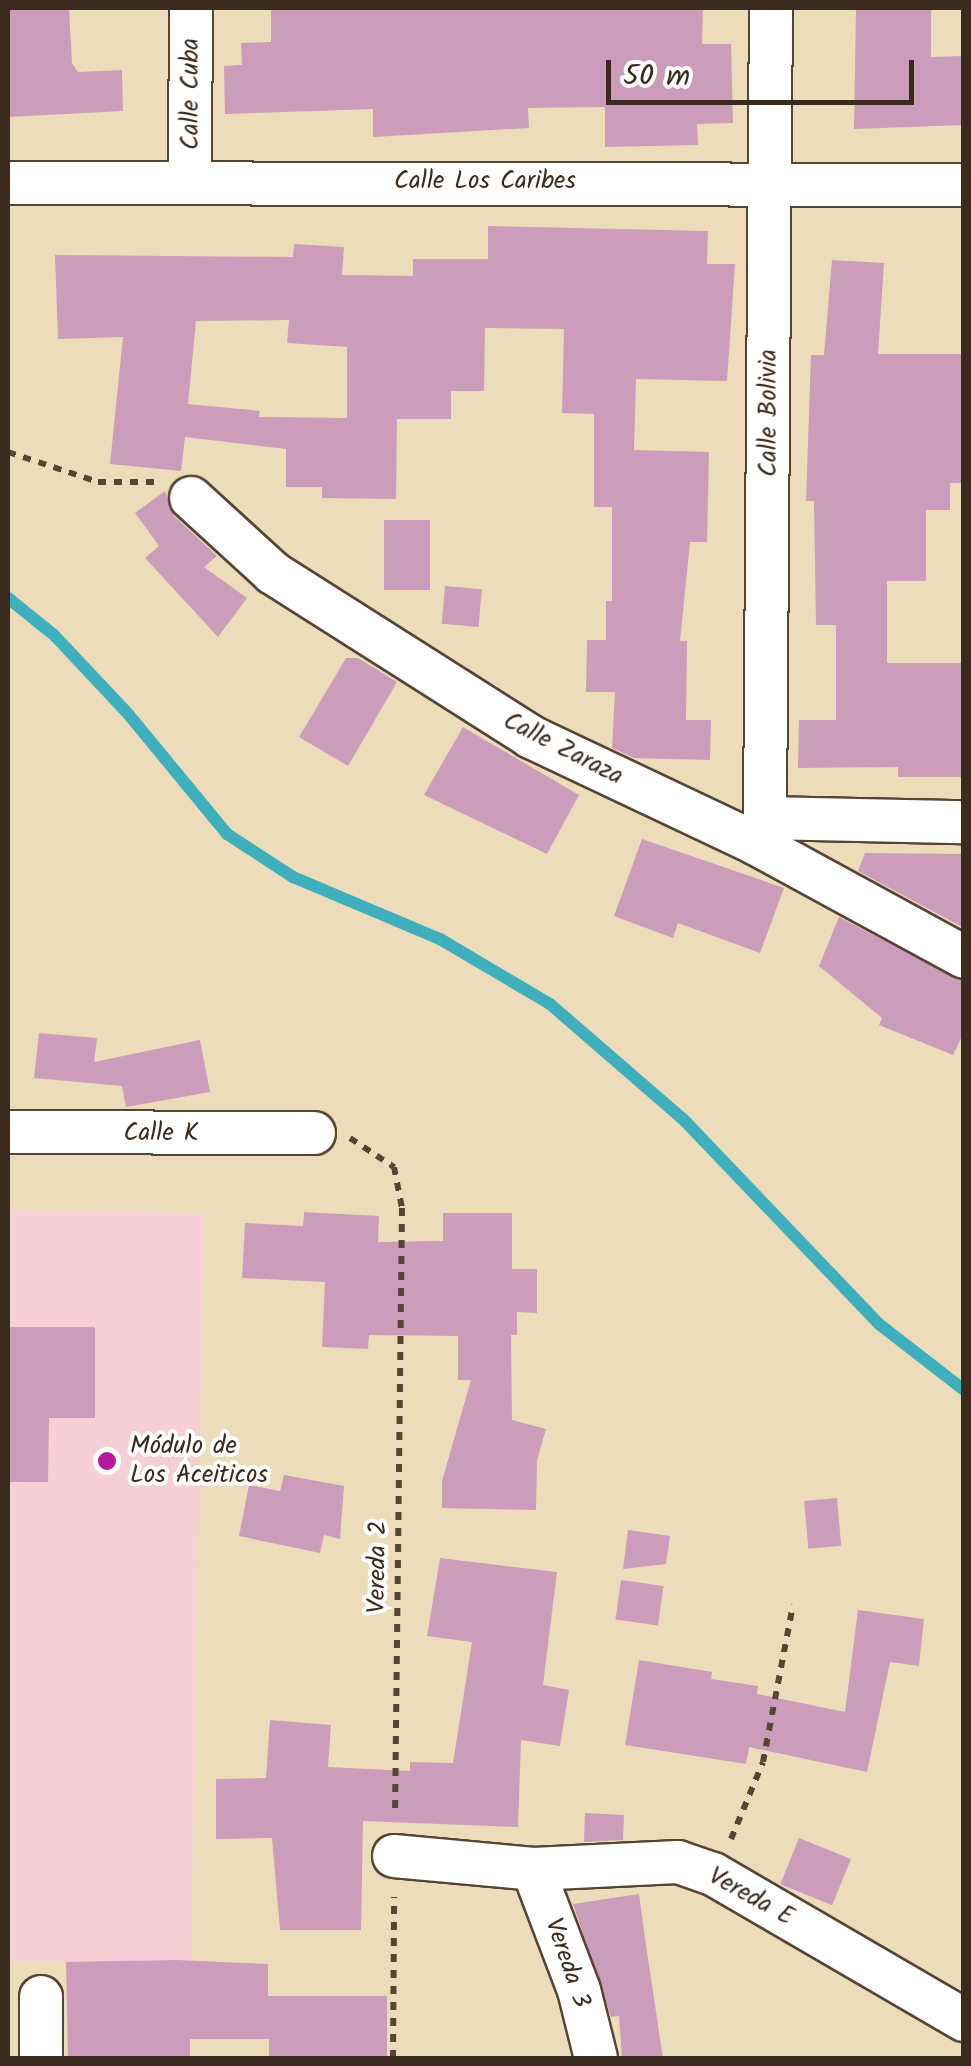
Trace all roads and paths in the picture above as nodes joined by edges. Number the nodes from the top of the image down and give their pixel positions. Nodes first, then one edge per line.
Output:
1 (191, 8) edge
2 (771, 8) edge
3 (190, 181) junction
4 (8, 183) edge
5 (770, 183) junction
6 (964, 185) edge
7 (8, 452) edge
8 (191, 498) joint
9 (964, 822) edge
10 (760, 831) junction
11 (964, 957) edge
12 (8, 1132) edge
13 (314, 1133) joint
14 (793, 1605) dead end
15 (394, 1856) junction
16 (534, 1870) junction
17 (713, 1874) junction
18 (41, 1997) dead end
19 (964, 2020) edge
20 (41, 2058) edge
21 (394, 2058) edge
22 (596, 2058) edge

1 - 3 street, Calle Cuba
2 - 5 street, Calle Bolivia
3 - 4 street, Calle Los Caribes
3 - 5 street, Calle Los Caribes
5 - 6 street, Calle Los Caribes
5 - 10 street, Calle Bolivia
7 - 8 path
8 - 10 street, Calle Zaraza
9 - 10 street
10 - 11 street, Calle Zaraza
12 - 13 street, Calle K
13 - 15 path, Vereda 2
14 - 17 path
15 - 16 street, Vereda E
15 - 21 path, Vereda 2
16 - 17 street, Vereda E
16 - 22 street, Vereda 3
17 - 19 street, Vereda E
18 - 20 street

